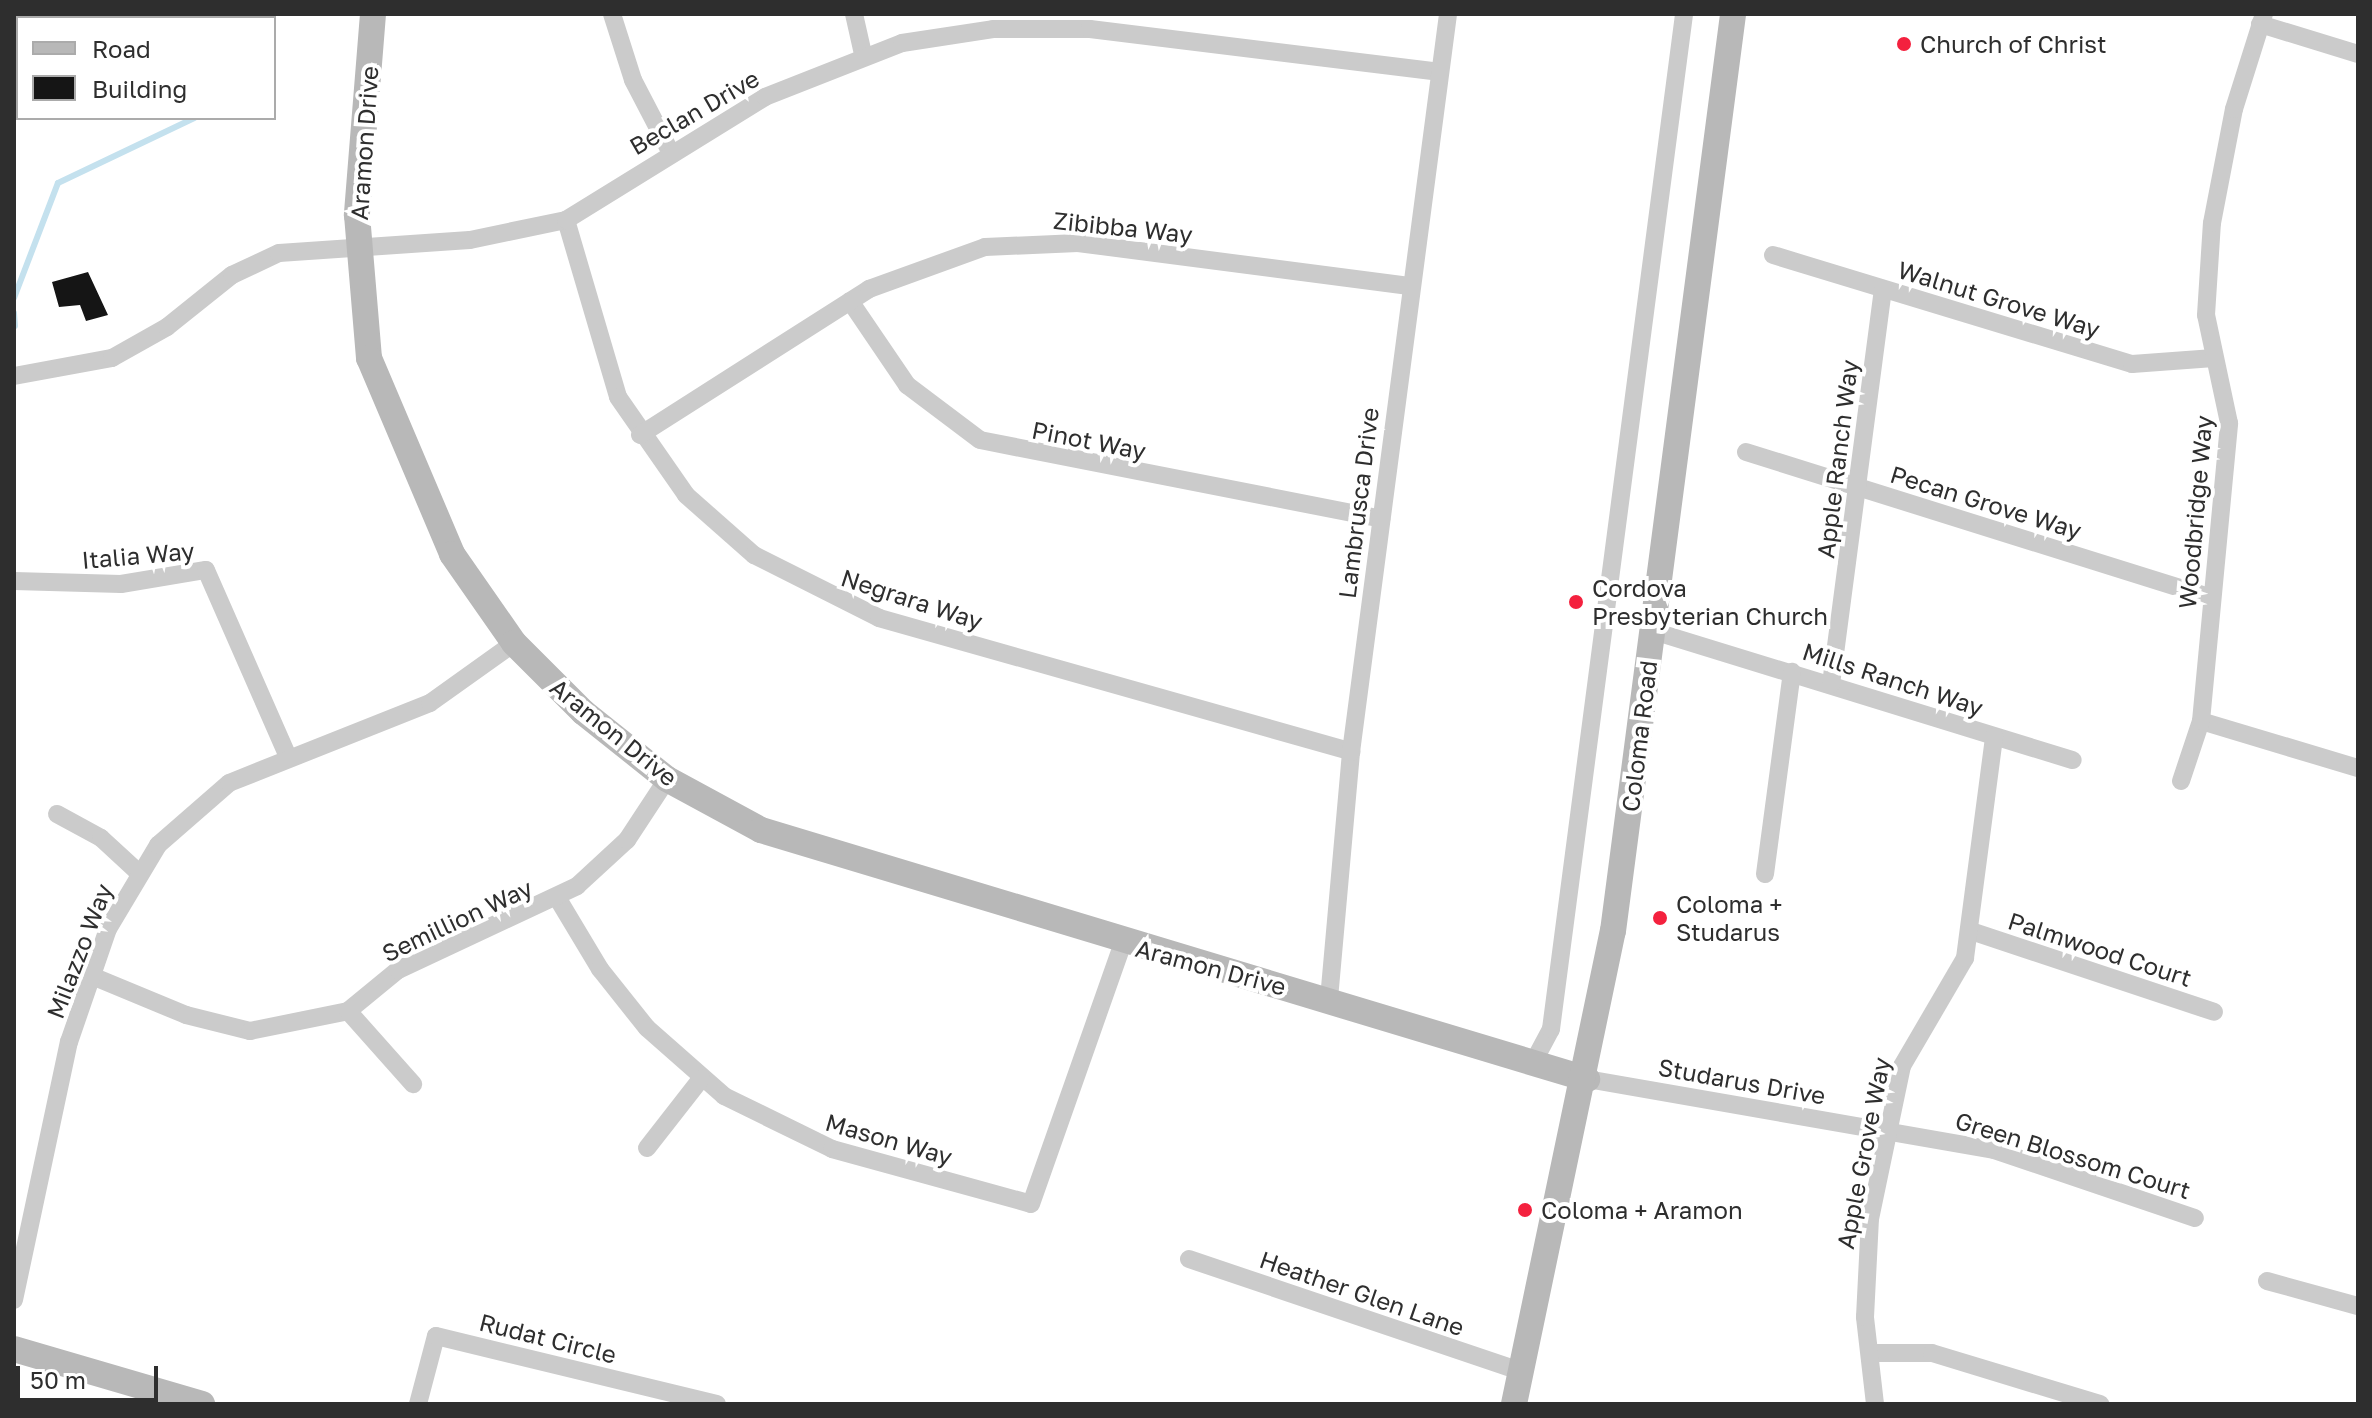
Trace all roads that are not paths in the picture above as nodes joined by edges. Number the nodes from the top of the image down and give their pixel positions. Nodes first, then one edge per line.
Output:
1 (373, 14) edge
2 (612, 14) edge
3 (854, 14) edge
4 (1448, 14) edge
5 (1684, 14) edge
6 (1733, 14) edge
7 (2262, 19) edge
8 (863, 54) junction
9 (2358, 54) edge
10 (1438, 72) junction
11 (671, 153) junction
12 (566, 220) junction
13 (359, 244) junction
14 (1773, 255) dead end
15 (1411, 286) junction
16 (1883, 289) junction
17 (850, 301) junction
18 (2214, 358) junction
19 (14, 376) edge
20 (640, 435) junction
21 (1746, 452) dead end
22 (1857, 487) junction
23 (1381, 519) junction
24 (14, 581) edge
25 (2212, 598) junction
26 (1653, 631) junction
27 (514, 643) junction
28 (1792, 672) junction
29 (1831, 684) junction
30 (2201, 721) junction
31 (1994, 737) junction
32 (1351, 752) junction
33 (289, 759) junction
34 (2073, 760) dead end
35 (2358, 768) edge
36 (667, 779) junction
37 (2181, 781) dead end
38 (57, 814) dead end
39 (138, 872) junction
40 (1765, 874) dead end
41 (558, 899) junction
42 (1971, 931) junction
43 (1123, 943) junction
44 (92, 976) junction
45 (1329, 999) junction
46 (348, 1011) junction
47 (2214, 1012) dead end
48 (1534, 1061) junction
49 (701, 1079) junction
50 (1587, 1079) junction
51 (413, 1084) dead end
52 (1889, 1131) junction
53 (647, 1148) dead end
54 (2195, 1218) dead end
55 (1189, 1259) dead end
56 (2267, 1281) dead end
57 (14, 1300) edge
58 (2358, 1306) edge
59 (14, 1349) edge
60 (1874, 1353) junction
61 (1520, 1371) junction
62 (202, 1404) edge
63 (418, 1404) edge
64 (717, 1404) edge
65 (1514, 1404) edge
66 (1875, 1404) edge
67 (2100, 1404) edge

1 - 13 street, Aramon Drive
2 - 11 street
3 - 8 street
4 - 10 street, Lambrusca Drive
5 - 48 street, Coloma Road
6 - 26 street, Coloma Road
7 - 9 street
7 - 18 street, Woodbridge Way
8 - 10 street, Beclan Drive
8 - 11 street, Beclan Drive
10 - 15 street, Lambrusca Drive
11 - 12 street, Beclan Drive
12 - 13 street, Beclan Drive
12 - 20 street, Negrara Way
13 - 19 street, Beclan Drive
13 - 27 street, Aramon Drive
14 - 16 street, Walnut Grove Way
15 - 17 street, Zibibba Way
15 - 23 street, Lambrusca Drive
16 - 18 street, Walnut Grove Way
16 - 22 street, Apple Ranch Way
17 - 20 street, Zibibba Way
17 - 23 street, Pinot Way
18 - 25 street, Woodbridge Way
20 - 32 street, Negrara Way
21 - 22 street, Pecan Grove Way
22 - 25 street, Pecan Grove Way
22 - 29 street, Apple Ranch Way
23 - 32 street, Lambrusca Drive
24 - 33 street, Italia Way
25 - 30 street, Woodbridge Way
26 - 28 street, Mills Ranch Way
26 - 50 street, Coloma Road
27 - 33 street, Milazzo Way
27 - 36 street, Aramon Drive
28 - 29 street, Mills Ranch Way
28 - 40 street
29 - 31 street, Mills Ranch Way
30 - 35 street
30 - 37 street, Woodbridge Way
31 - 34 street, Mills Ranch Way
31 - 42 street, Apple Grove Way
32 - 45 street, Lambrusca Drive
33 - 39 street, Milazzo Way
36 - 41 street, Semillion Way
36 - 43 street, Aramon Drive
38 - 39 street
39 - 44 street, Milazzo Way
41 - 46 street, Semillion Way
41 - 49 street, Mason Way
42 - 47 street, Palmwood Court
42 - 52 street, Apple Grove Way
43 - 45 street, Aramon Drive
43 - 49 street, Mason Way
44 - 46 street, Semillion Way
44 - 57 street, Milazzo Way
45 - 48 street, Aramon Drive
46 - 51 street
48 - 50 street, Aramon Drive
49 - 53 street
50 - 52 street, Studarus Drive
50 - 61 street, Coloma Road
52 - 54 street, Green Blossom Court
52 - 60 street, Apple Grove Way
55 - 61 street, Heather Glen Lane
56 - 58 street
59 - 62 street
60 - 66 street, Apple Grove Way
60 - 67 street
61 - 65 street, Coloma Road
63 - 64 street, Rudat Circle

